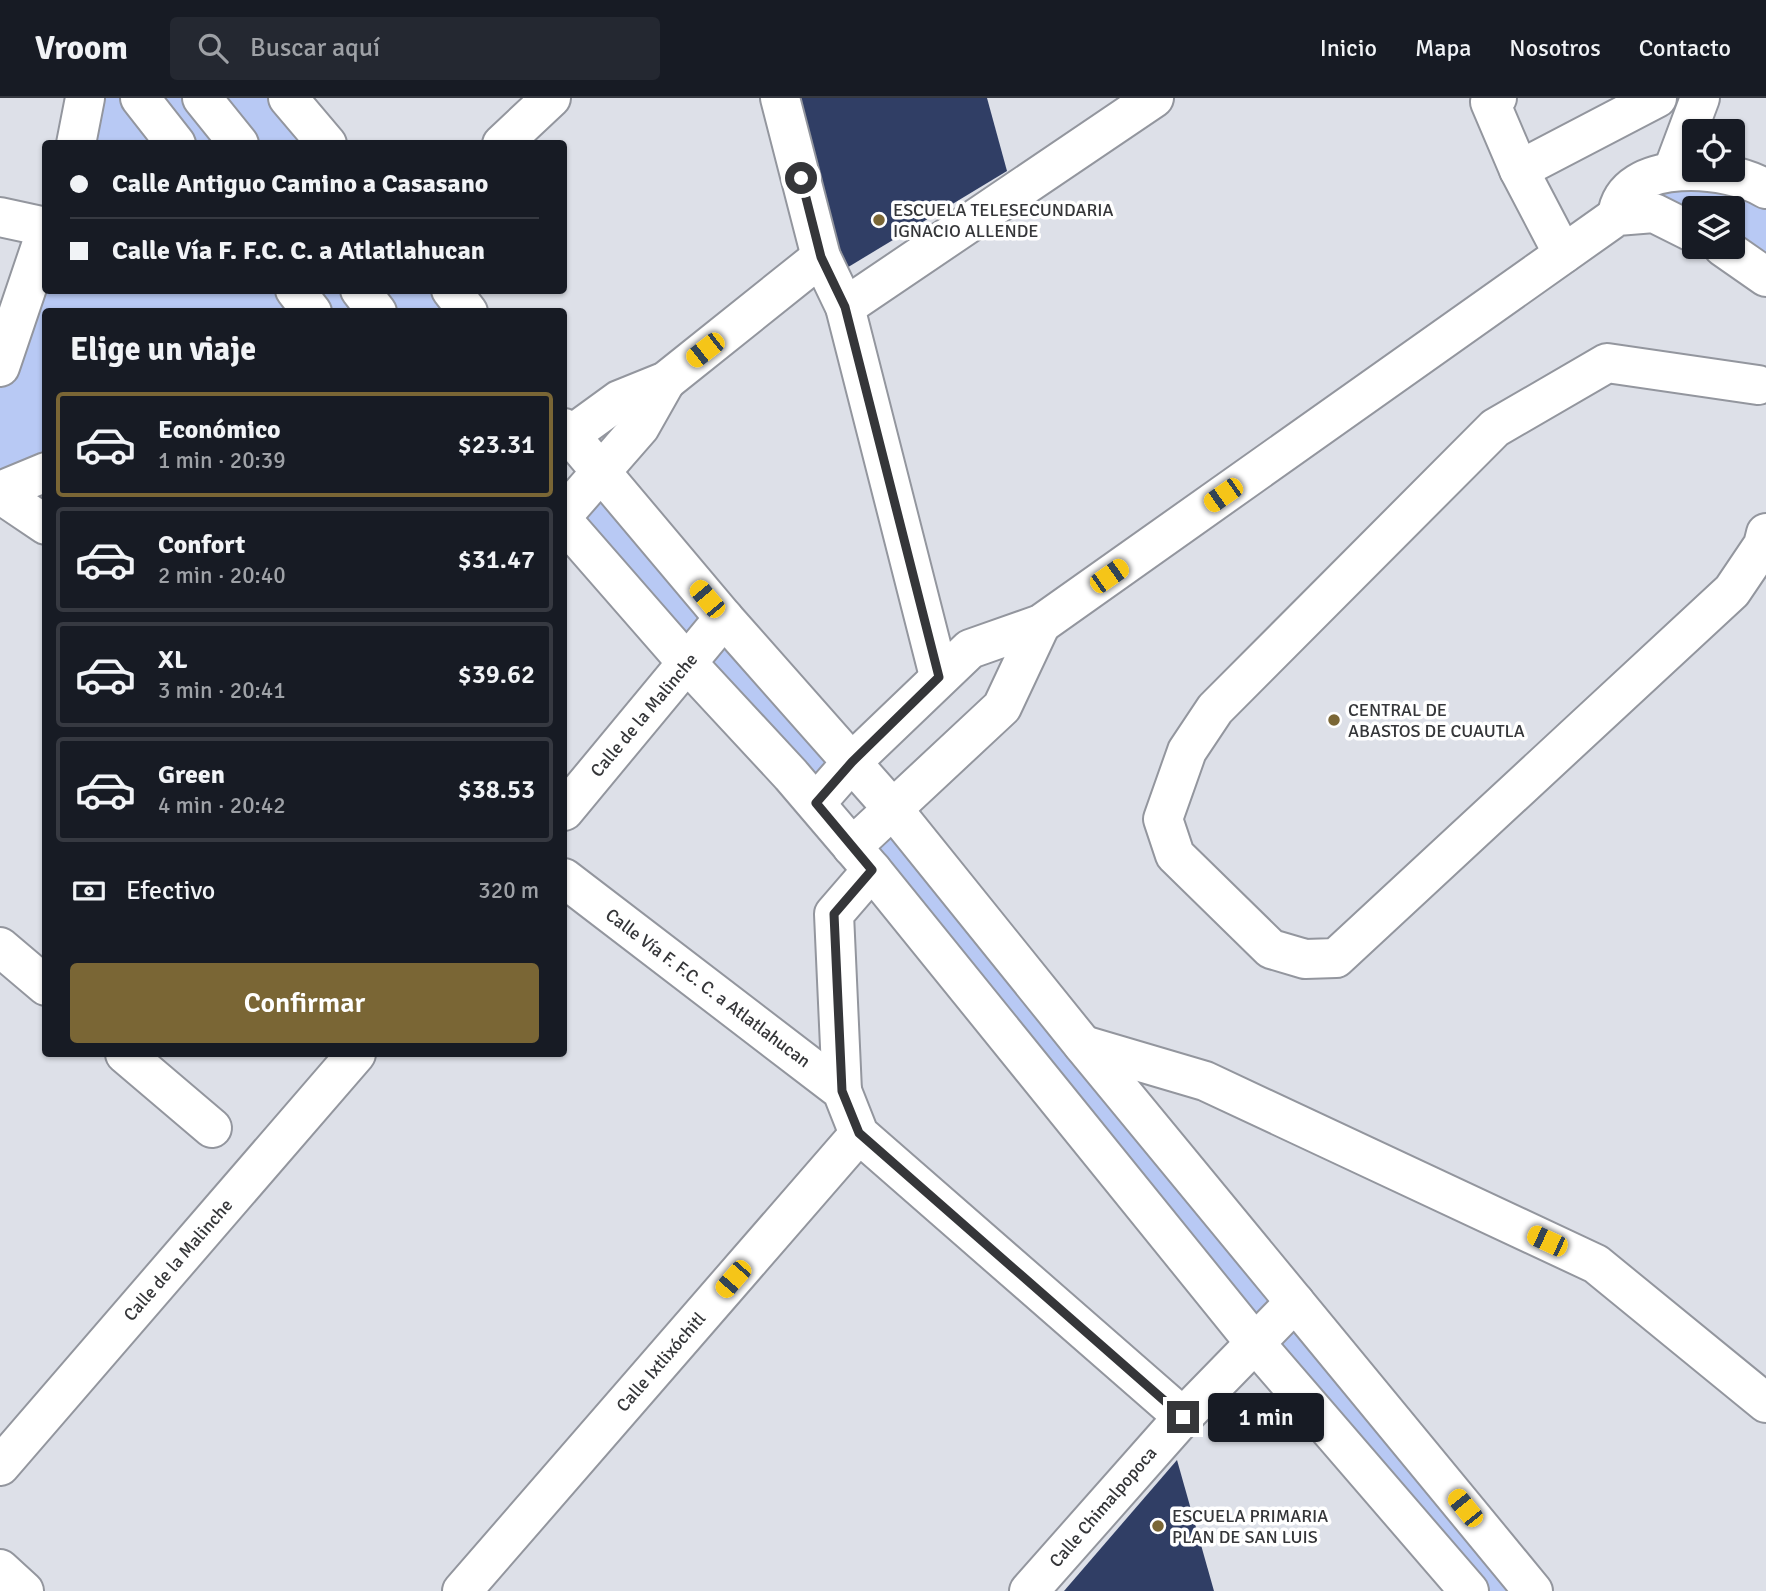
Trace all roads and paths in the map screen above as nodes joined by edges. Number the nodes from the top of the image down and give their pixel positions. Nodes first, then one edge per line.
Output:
1 (85, 98) edge
2 (140, 98) edge
3 (202, 98) edge
4 (288, 98) edge
5 (551, 98) edge
6 (780, 98) edge
7 (1154, 98) edge
8 (1497, 98) edge
9 (1657, 98) edge
10 (1700, 98) edge
11 (77, 140) edge
12 (173, 140) edge
13 (236, 140) edge
14 (324, 140) edge
15 (506, 140) edge
16 (1519, 170) junction
17 (1673, 170) junction
18 (1766, 189) edge
19 (0, 216) edge
20 (1617, 216) junction
21 (1682, 227) edge
22 (42, 229) edge
23 (42, 242) edge
24 (1563, 254) junction
25 (821, 257) junction
26 (1740, 259) edge
27 (1766, 277) edge
28 (298, 294) edge
29 (363, 294) edge
30 (454, 294) edge
31 (845, 307) junction
32 (309, 308) edge
33 (374, 308) edge
34 (465, 308) edge
35 (0, 367) edge
36 (666, 381) junction
37 (1763, 381) edge
38 (567, 433) edge
39 (567, 436) edge
40 (600, 473) junction
41 (42, 474) edge
42 (0, 493) edge
43 (567, 511) edge
44 (42, 522) edge
45 (567, 525) edge
46 (1766, 533) edge
47 (724, 618) junction
48 (1041, 624) junction
49 (688, 664) junction
50 (939, 677) junction
51 (852, 762) junction
52 (816, 803) junction
53 (567, 807) edge
54 (892, 808) junction
55 (862, 858) junction
56 (567, 880) edge
57 (0, 947) edge
58 (42, 983) edge
59 (1083, 1045) junction
60 (129, 1057) edge
61 (353, 1057) edge
62 (842, 1091) junction
63 (212, 1128) dead end
64 (859, 1133) junction
65 (1295, 1302) junction
66 (1255, 1343) junction
67 (1766, 1403) edge
68 (1183, 1417) junction
69 (0, 1466) edge
70 (0, 1569) edge
71 (24, 1591) edge
72 (462, 1591) edge
73 (1029, 1591) edge
74 (1469, 1591) edge
75 (1533, 1591) edge

1 - 11 street
2 - 12 street
3 - 13 street
4 - 14 street
5 - 15 street
6 - 25 street
7 - 31 street
8 - 16 street
9 - 16 street
10 - 17 street
16 - 24 street
17 - 18 street
17 - 20 street
19 - 22 street
20 - 21 street
20 - 24 street
23 - 35 street
24 - 48 street
25 - 31 street
25 - 36 street
26 - 27 street
28 - 32 street
29 - 33 street
30 - 34 street
31 - 50 street
36 - 38 street
36 - 40 street
37 - 46 street
39 - 40 street
40 - 43 street
40 - 47 street
41 - 42 street
42 - 44 street
45 - 49 street
47 - 49 street, Calle de la Malinche
47 - 51 street
48 - 50 street
48 - 54 street
49 - 52 street
49 - 53 street, Calle de la Malinche
50 - 51 street
51 - 52 street
51 - 54 street
52 - 55 street
54 - 55 street
54 - 59 street
55 - 62 street
55 - 66 street
56 - 62 street, Calle Vía F. F.C. C. a Atlatlahucan
57 - 58 street
59 - 65 street
59 - 67 street
60 - 63 street
61 - 69 street, Calle de la Malinche
62 - 64 street
64 - 68 street
64 - 72 street, Calle Ixtlixóchitl
65 - 66 street, Calle Chimalpopoca
65 - 75 street
66 - 68 street, Calle Chimalpopoca
66 - 74 street
68 - 73 street, Calle Chimalpopoca
70 - 71 street

